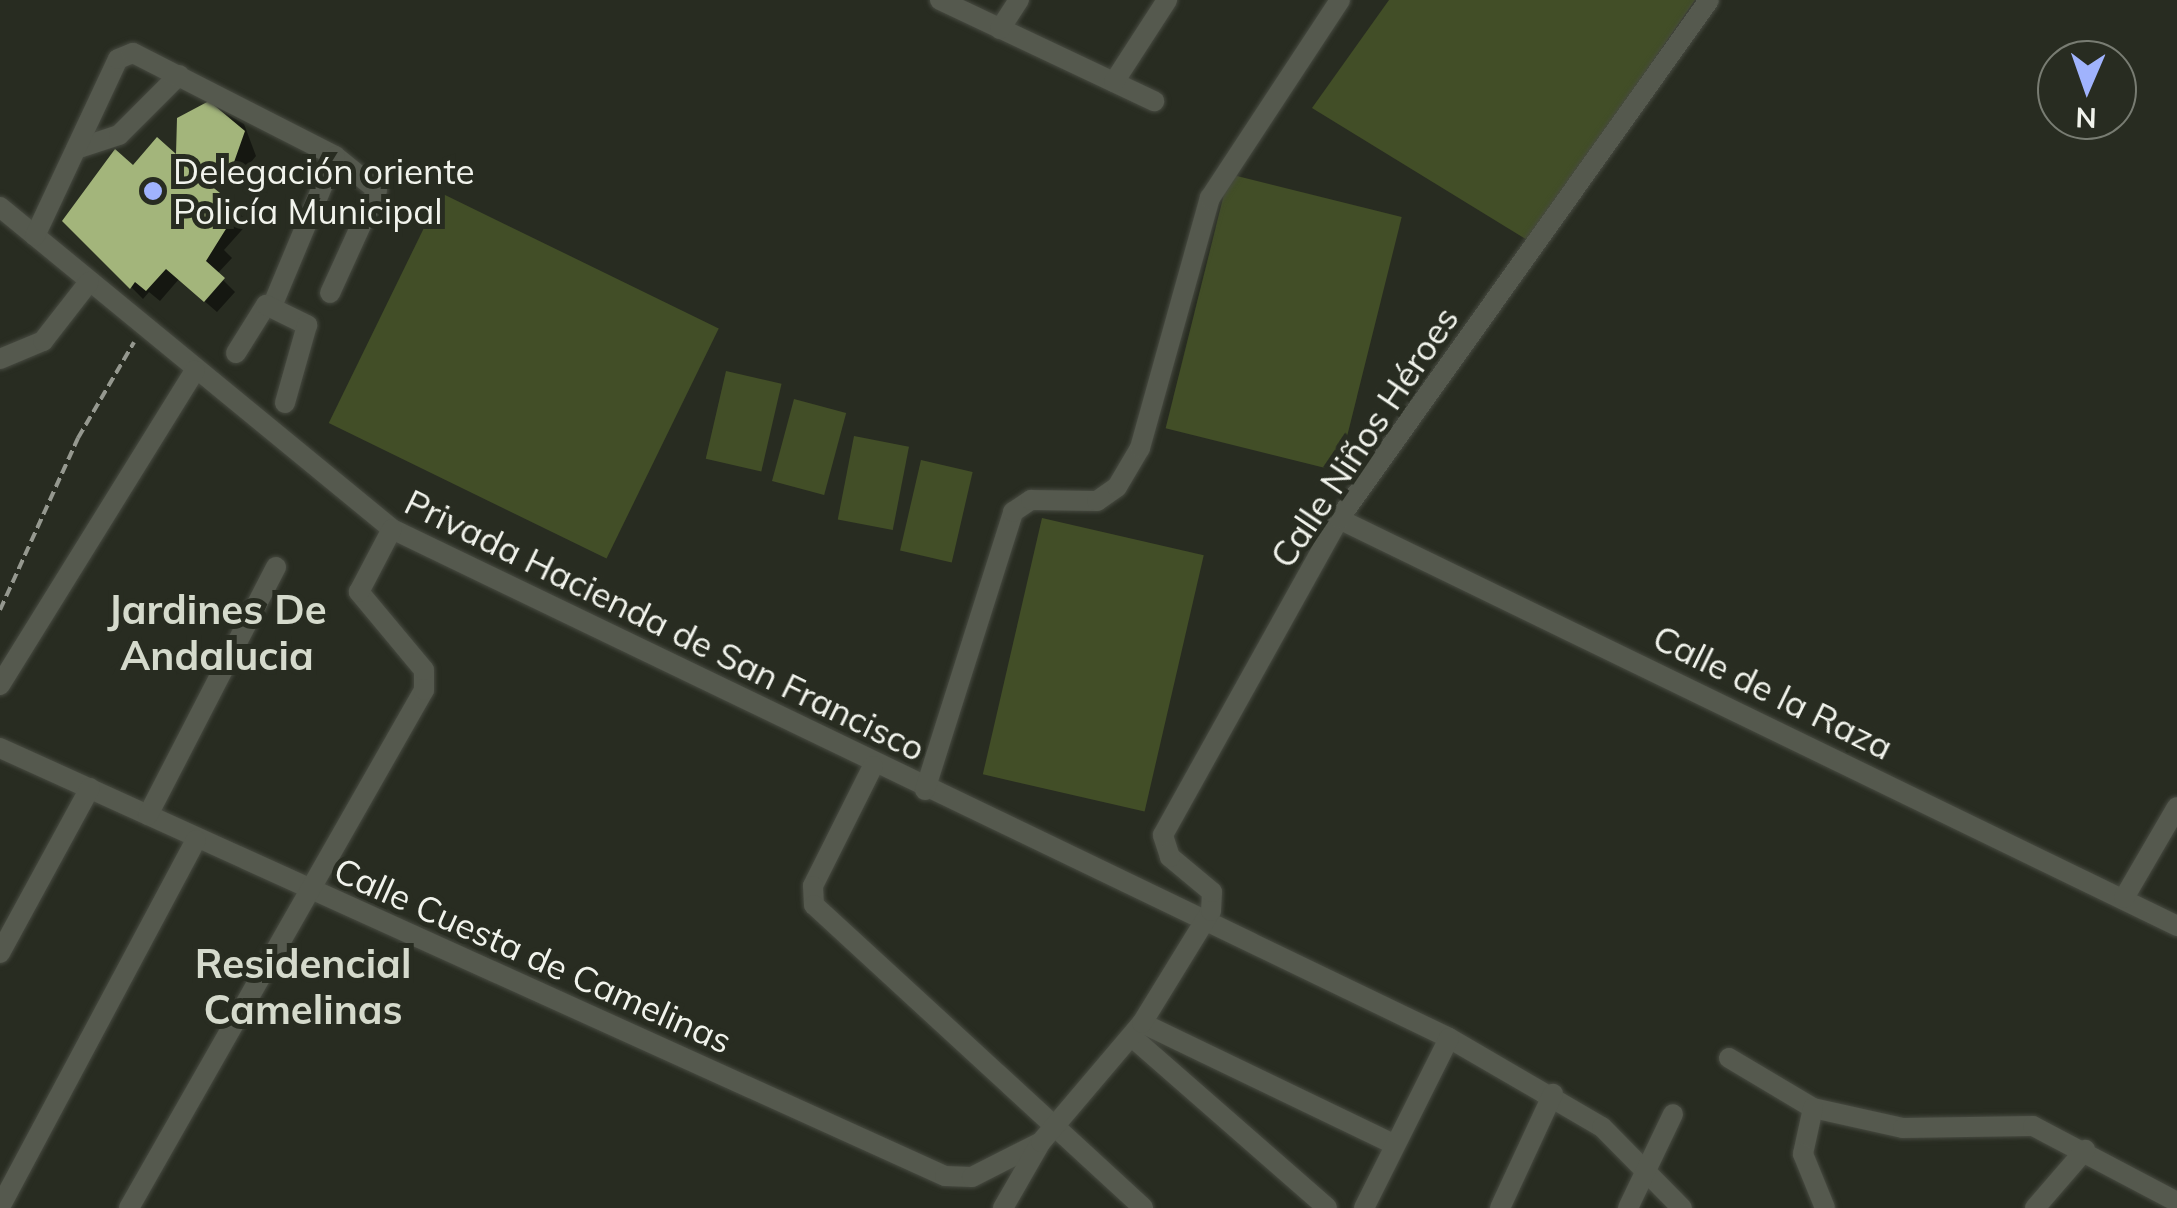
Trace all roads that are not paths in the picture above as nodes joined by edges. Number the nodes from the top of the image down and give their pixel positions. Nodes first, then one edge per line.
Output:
1 (940, 0) edge
2 (1019, 0) edge
3 (1167, 0) edge
4 (1340, 0) edge
5 (1708, 0) edge
6 (1000, 29) junction
7 (179, 75) junction
8 (1114, 82) junction
9 (1154, 102) dead end
10 (76, 149) junction
11 (335, 156) junction
12 (0, 207) edge
13 (35, 236) junction
14 (88, 282) junction
15 (330, 292) dead end
16 (272, 304) junction
17 (236, 353) dead end
18 (0, 359) edge
19 (194, 370) junction
20 (286, 403) dead end
21 (1339, 519) junction
22 (392, 530) junction
23 (276, 567) dead end
24 (0, 686) edge
25 (0, 748) edge
26 (873, 766) junction
27 (90, 788) junction
28 (924, 790) junction
29 (2177, 807) edge
30 (148, 815) junction
31 (196, 840) junction
32 (304, 887) junction
33 (2124, 898) junction
34 (1204, 921) junction
35 (2177, 926) edge
36 (0, 954) edge
37 (1137, 1030) junction
38 (1449, 1038) junction
39 (1729, 1058) dead end
40 (1552, 1094) junction
41 (1813, 1108) junction
42 (1674, 1114) dead end
43 (1047, 1135) junction
44 (1393, 1144) junction
45 (2085, 1150) junction
46 (1648, 1166) junction
47 (2177, 1202) edge
48 (0, 1207) edge
49 (128, 1208) edge
50 (1003, 1208) edge
51 (1144, 1208) edge
52 (1326, 1208) edge
53 (1364, 1208) edge
54 (1500, 1208) edge
55 (1628, 1208) edge
56 (1682, 1208) edge
57 (1824, 1208) edge
58 (2035, 1208) edge

1 - 6 street
2 - 6 street
3 - 8 street
4 - 28 street
5 - 21 street, Calle Niños Héroes
6 - 8 street
7 - 10 street
7 - 10 street
7 - 11 street
8 - 9 street
10 - 13 street
11 - 15 street
11 - 16 street
12 - 13 street, Privada Hacienda de San Francisco
13 - 14 street, Privada Hacienda de San Francisco
14 - 18 street
14 - 19 street, Privada Hacienda de San Francisco
16 - 17 street
16 - 20 street
19 - 22 street, Privada Hacienda de San Francisco
19 - 24 street
21 - 33 street, Calle de la Raza
21 - 34 street, Calle Niños Héroes
22 - 26 street, Privada Hacienda de San Francisco
22 - 32 street
23 - 30 street
25 - 27 street, Calle Cuesta de Camelinas
26 - 28 street, Privada Hacienda de San Francisco
26 - 43 street
27 - 30 street, Calle Cuesta de Camelinas
27 - 36 street
28 - 34 street, Privada Hacienda de San Francisco
29 - 33 street
30 - 31 street, Calle Cuesta de Camelinas
31 - 32 street, Calle Cuesta de Camelinas
31 - 48 street
32 - 43 street, Calle Cuesta de Camelinas
32 - 49 street
33 - 35 street, Calle de la Raza
34 - 37 street
34 - 38 street, Privada Hacienda de San Francisco
37 - 43 street
37 - 44 street
37 - 52 street
38 - 40 street, Privada Hacienda de San Francisco
38 - 44 street
39 - 41 street
40 - 46 street, Privada Hacienda de San Francisco
40 - 54 street
41 - 45 street
41 - 57 street
42 - 46 street
43 - 50 street
43 - 51 street
44 - 53 street
45 - 47 street
45 - 58 street
46 - 55 street
46 - 56 street, Privada Hacienda de San Francisco

